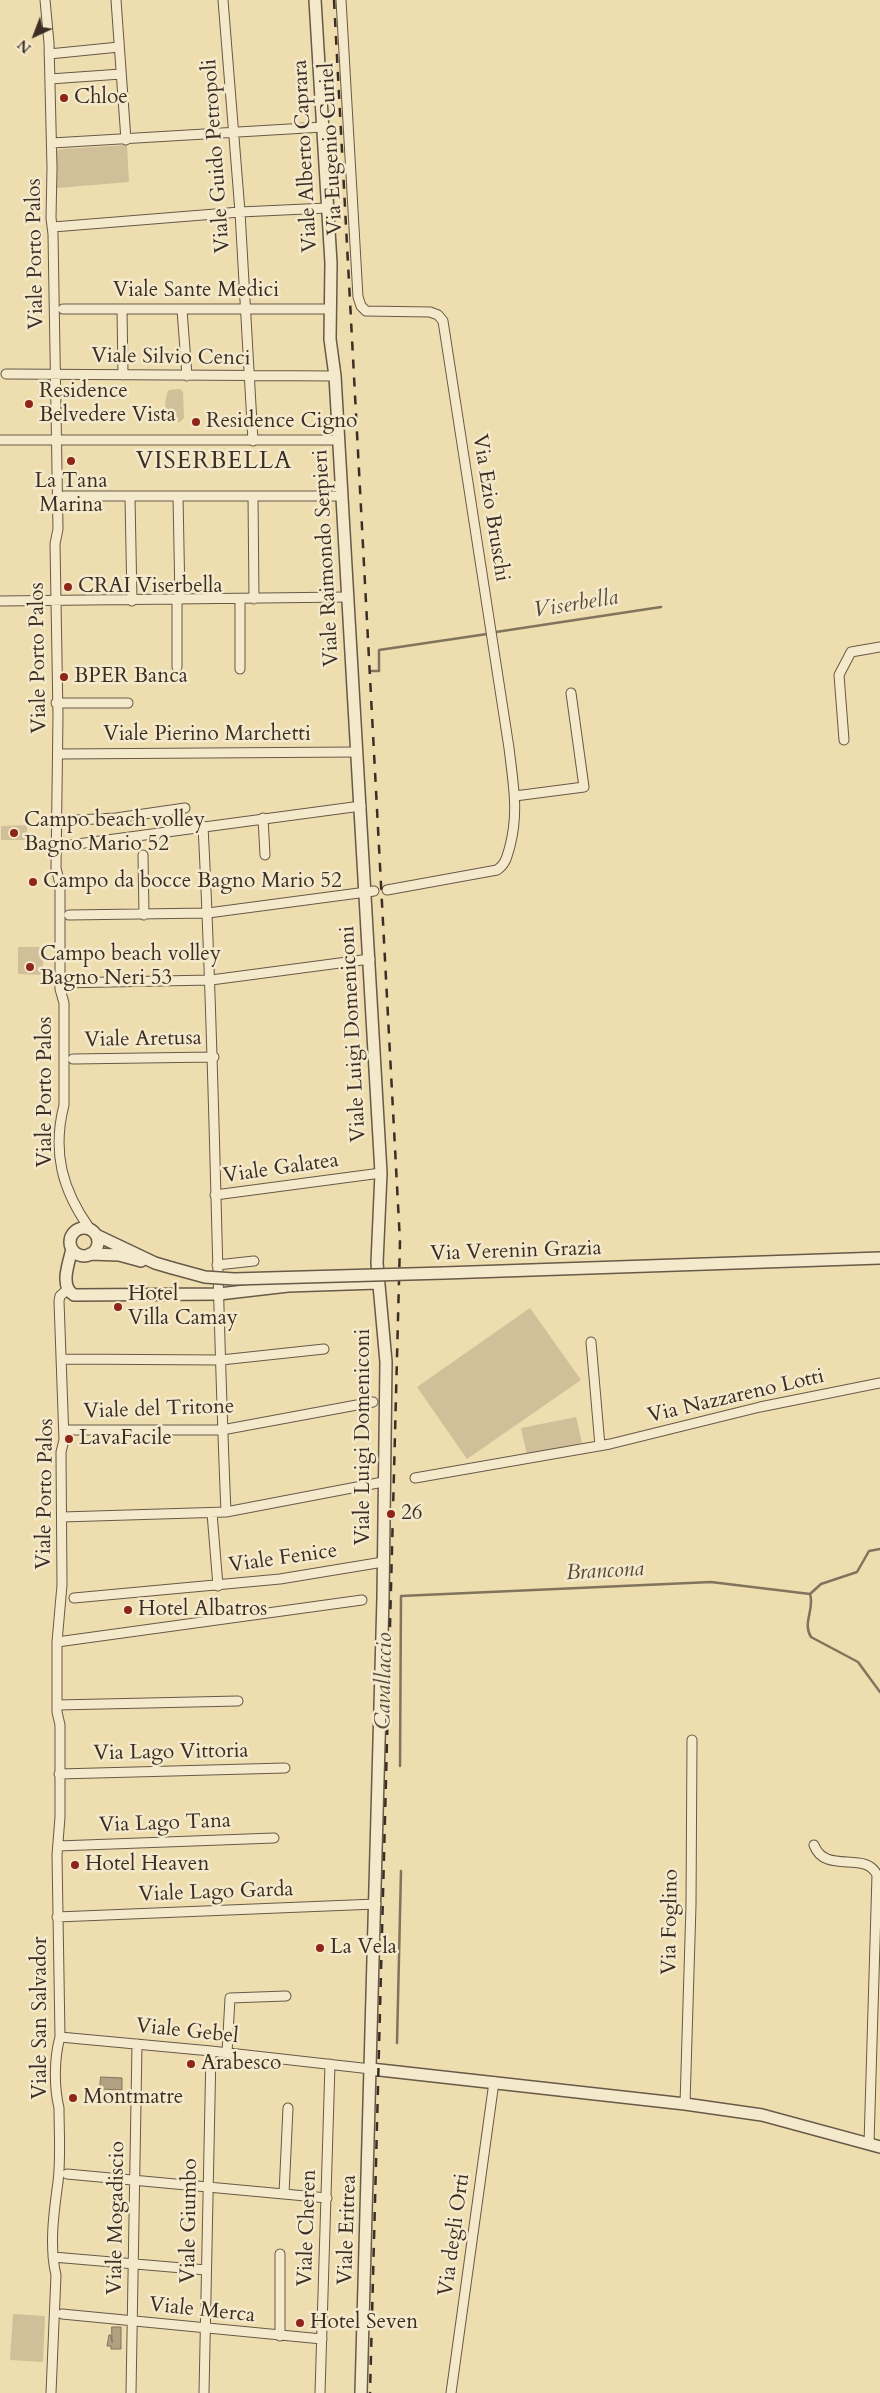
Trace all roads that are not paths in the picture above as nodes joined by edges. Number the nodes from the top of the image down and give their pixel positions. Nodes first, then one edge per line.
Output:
1 (45, 0) edge
2 (116, 0) edge
3 (223, 0) edge
4 (316, 0) edge
5 (341, 0) edge
6 (119, 47) junction
7 (50, 54) junction
8 (121, 74) junction
9 (50, 79) junction
10 (323, 128) junction
11 (232, 134) junction
12 (126, 140) junction
13 (52, 143) junction
14 (327, 208) junction
15 (240, 212) junction
16 (52, 227) junction
17 (358, 297) joint
18 (245, 308) junction
19 (63, 309) dead end
20 (122, 309) junction
21 (329, 309) junction
22 (182, 310) junction
23 (6, 374) dead end
24 (56, 374) junction
25 (123, 375) junction
26 (187, 376) junction
27 (335, 376) junction
28 (248, 377) junction
29 (0, 440) edge
30 (339, 440) junction
31 (56, 441) junction
32 (252, 441) junction
33 (64, 496) dead end
34 (178, 496) junction
35 (253, 496) junction
36 (342, 496) junction
37 (130, 497) junction
38 (348, 597) junction
39 (179, 599) junction
40 (240, 599) junction
41 (254, 599) junction
42 (0, 601) edge
43 (132, 601) junction
44 (56, 602) junction
45 (880, 647) edge
46 (177, 667) dead end
47 (240, 669) dead end
48 (571, 693) dead end
49 (56, 703) junction
50 (128, 703) dead end
51 (844, 740) dead end
52 (357, 752) junction
53 (58, 754) junction
54 (515, 796) junction
55 (361, 806) junction
56 (185, 808) dead end
57 (263, 818) junction
58 (56, 821) junction
59 (203, 826) junction
60 (56, 847) junction
61 (143, 854) dead end
62 (265, 855) dead end
63 (387, 890) dead end
64 (369, 891) junction
65 (208, 913) junction
66 (69, 915) dead end
67 (144, 915) junction
68 (370, 959) junction
69 (211, 980) junction
70 (60, 983) junction
71 (214, 1057) junction
72 (73, 1059) dead end
73 (382, 1173) junction
74 (215, 1195) junction
75 (93, 1232) junction
76 (72, 1248) junction
77 (88, 1255) junction
78 (880, 1258) edge
79 (254, 1261) dead end
80 (155, 1263) junction
81 (217, 1265) junction
82 (66, 1277) junction
83 (377, 1283) junction
84 (68, 1289) junction
85 (218, 1294) junction
86 (591, 1342) dead end
87 (324, 1349) dead end
88 (61, 1360) junction
89 (221, 1360) junction
90 (880, 1382) edge
91 (373, 1402) dead end
92 (64, 1430) junction
93 (222, 1430) junction
94 (600, 1446) junction
95 (415, 1478) dead end
96 (383, 1482) junction
97 (212, 1512) junction
98 (226, 1512) junction
99 (62, 1517) junction
100 (383, 1562) junction
101 (218, 1586) junction
102 (74, 1598) dead end
103 (362, 1600) dead end
104 (57, 1642) junction
105 (238, 1701) dead end
106 (57, 1705) junction
107 (692, 1740) dead end
108 (285, 1768) dead end
109 (58, 1774) junction
110 (274, 1838) dead end
111 (814, 1845) dead end
112 (58, 1846) junction
113 (376, 1904) junction
114 (57, 1917) junction
115 (286, 1996) dead end
116 (60, 2037) junction
117 (137, 2044) junction
118 (211, 2051) junction
119 (226, 2053) junction
120 (330, 2064) junction
121 (371, 2069) junction
122 (494, 2082) junction
123 (685, 2104) junction
124 (288, 2108) dead end
125 (874, 2145) edge
126 (67, 2174) dead end
127 (136, 2180) junction
128 (208, 2188) junction
129 (284, 2194) junction
130 (327, 2198) junction
131 (280, 2254) dead end
132 (53, 2257) junction
133 (134, 2263) junction
134 (206, 2270) junction
135 (62, 2314) dead end
136 (132, 2321) junction
137 (206, 2330) junction
138 (280, 2336) junction
139 (322, 2339) junction
140 (51, 2393) edge
141 (131, 2393) edge
142 (204, 2393) edge
143 (320, 2393) edge
144 (361, 2393) edge
145 (451, 2393) edge

1 - 7 street, Viale Porto Palos
2 - 6 street
3 - 11 street, Viale Guido Petropoli
4 - 10 street, Viale Alberto Caprara
5 - 17 street, Via Eugenio Curiel
6 - 7 street
6 - 8 street
7 - 9 street, Viale Porto Palos
8 - 9 street
8 - 12 street
9 - 13 street, Viale Porto Palos
10 - 11 street
10 - 14 street, Viale Alberto Caprara
11 - 12 street
11 - 15 street, Viale Guido Petropoli
12 - 13 street
13 - 16 street, Viale Porto Palos
14 - 15 street
14 - 21 street, Viale Alberto Caprara
15 - 16 street
15 - 18 street, Viale Guido Petropoli
16 - 24 street, Viale Porto Palos
17 - 54 street, Via Ezio Bruschi
18 - 21 street, Viale Sante Medici
18 - 22 street, Viale Sante Medici
18 - 28 street, Viale Guido Petropoli
19 - 20 street, Viale Sante Medici
20 - 22 street, Viale Sante Medici
20 - 25 street
21 - 27 street, Viale Raimondo Serpieri
22 - 26 street
23 - 24 street, Viale Silvio Cenci
24 - 25 street, Viale Silvio Cenci
24 - 31 street, Viale Porto Palos
25 - 26 street, Viale Silvio Cenci
26 - 28 street, Viale Silvio Cenci
27 - 28 street, Viale Silvio Cenci
27 - 30 street, Viale Raimondo Serpieri
28 - 32 street, Viale Guido Petropoli
29 - 31 street
30 - 32 street
30 - 36 street, Viale Raimondo Serpieri
31 - 32 street
31 - 44 street, Viale Porto Palos
33 - 37 street
34 - 35 street
34 - 37 street
34 - 39 street
35 - 36 street
35 - 41 street
36 - 38 street, Viale Raimondo Serpieri
37 - 43 street
38 - 41 street
38 - 52 street, Viale Raimondo Serpieri
39 - 40 street
39 - 43 street
39 - 46 street
40 - 41 street
40 - 47 street
42 - 44 street
43 - 44 street
44 - 49 street, Viale Porto Palos
45 - 51 street
48 - 54 street
49 - 50 street
49 - 53 street, Viale Porto Palos
52 - 53 street, Viale Pierino Marchetti
52 - 55 street, Viale Raimondo Serpieri
53 - 58 street, Viale Porto Palos
54 - 63 street, Via Ezio Bruschi
55 - 57 street
55 - 64 street, Viale Luigi Domeniconi
56 - 58 street
57 - 59 street
57 - 62 street
58 - 60 street, Viale Porto Palos
59 - 60 street
59 - 65 street
60 - 70 street, Viale Porto Palos
61 - 67 street
64 - 65 street
64 - 68 street, Viale Luigi Domeniconi
65 - 67 street
65 - 69 street
66 - 67 street
68 - 69 street
68 - 73 street, Viale Luigi Domeniconi
69 - 70 street
69 - 71 street
70 - 75 street, Viale Porto Palos
71 - 72 street, Viale Aretusa
71 - 74 street
73 - 74 street, Viale Galatea
73 - 83 street, Viale Luigi Domeniconi
74 - 81 street
75 - 76 street
75 - 77 street
75 - 80 street, Via Verenin Grazia
76 - 77 street
76 - 82 street
77 - 80 street, Via Verenin Grazia
77 - 82 street
78 - 80 street, Via Verenin Grazia, bridge
79 - 81 street
81 - 85 street
82 - 84 street
83 - 85 street
83 - 96 street, Viale Luigi Domeniconi
84 - 85 street
84 - 88 street, Viale Porto Palos
85 - 89 street
86 - 94 street
87 - 89 street
88 - 89 street
88 - 92 street, Viale Porto Palos
89 - 93 street
90 - 94 street, Via Nazzareno Lotti
91 - 93 street, Viale del Tritone
92 - 93 street, Viale del Tritone
92 - 99 street, Viale Porto Palos
93 - 98 street
94 - 95 street, Via Nazzareno Lotti
96 - 98 street
96 - 100 street, Viale Luigi Domeniconi
97 - 98 street
97 - 99 street
97 - 101 street, Viale Fenice
99 - 104 street, Viale Porto Palos
100 - 101 street, Viale Fenice
100 - 113 street, Viale Luigi Domeniconi
101 - 102 street, Viale Fenice
103 - 104 street
104 - 106 street, Viale San Salvador
105 - 106 street
106 - 109 street, Viale San Salvador
107 - 123 street, Via Foglino
108 - 109 street, Via Lago Vittoria
109 - 112 street, Viale San Salvador
110 - 112 street, Via Lago Tana
111 - 125 street
112 - 114 street, Viale San Salvador
113 - 114 street, Viale Lago Garda
113 - 121 street, Viale Luigi Domeniconi
114 - 116 street, Viale San Salvador
115 - 119 street
116 - 117 street, Viale Gebel
116 - 132 street, Viale San Salvador
117 - 118 street, Viale Gebel
117 - 127 street, Viale Mogadiscio
118 - 119 street, Viale Gebel
118 - 128 street, Viale Giumbo
119 - 120 street, Viale Gebel
120 - 121 street, Viale Gebel
120 - 130 street, Viale Cheren
121 - 122 street
121 - 144 street, Viale Eritrea
122 - 123 street
122 - 145 street, Via degli Orti
123 - 125 street
124 - 129 street
126 - 127 street
127 - 128 street
127 - 133 street, Viale Mogadiscio
128 - 129 street
128 - 134 street, Viale Giumbo
129 - 130 street
130 - 139 street, Viale Cheren
131 - 138 street, Viale Merca
132 - 133 street
132 - 140 street, Viale San Salvador
133 - 134 street
133 - 136 street, Viale Mogadiscio
134 - 137 street, Viale Giumbo
135 - 136 street, Viale Merca
136 - 137 street, Viale Merca
136 - 141 street, Viale Mogadiscio
137 - 138 street, Viale Merca
137 - 142 street, Viale Giumbo
138 - 139 street, Viale Merca
139 - 143 street, Viale Cheren

